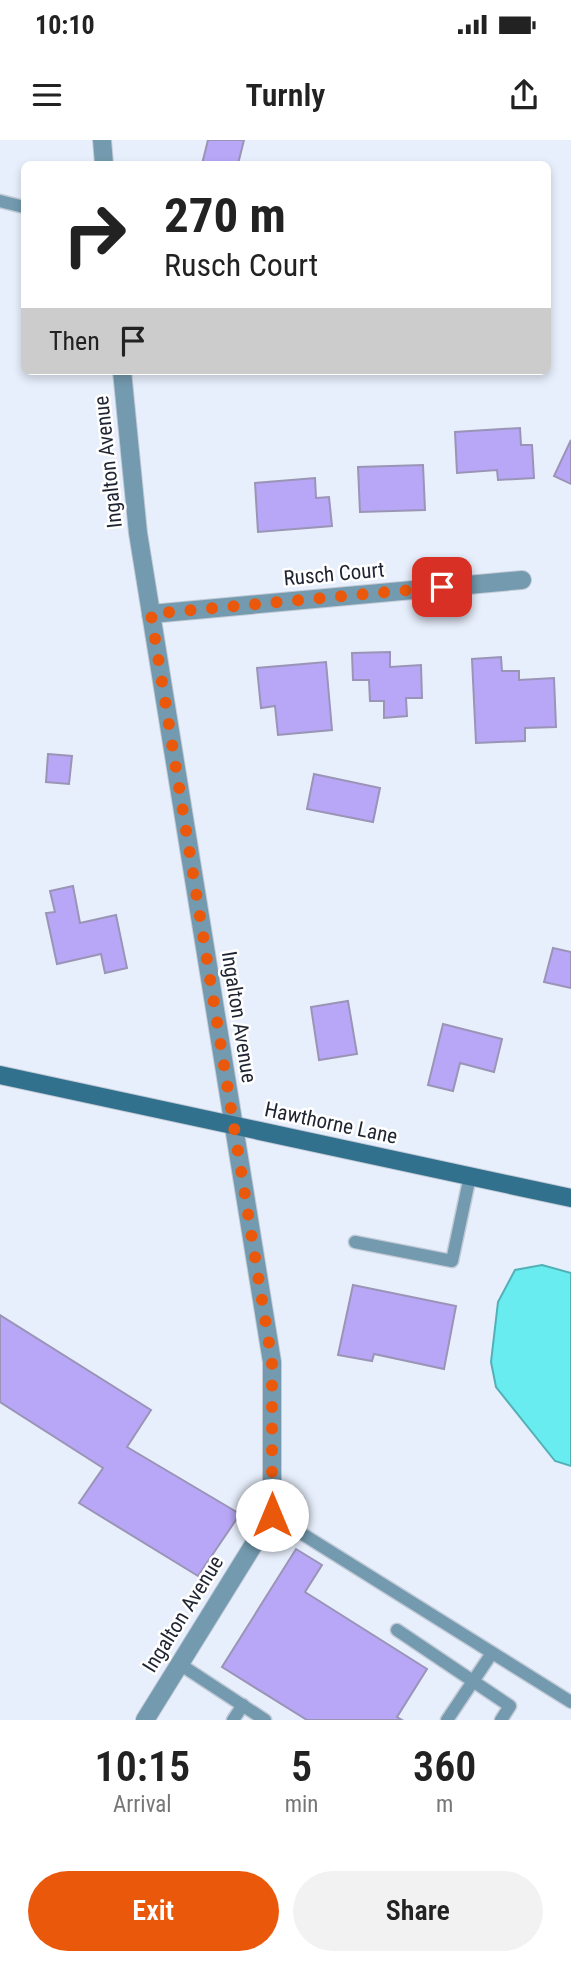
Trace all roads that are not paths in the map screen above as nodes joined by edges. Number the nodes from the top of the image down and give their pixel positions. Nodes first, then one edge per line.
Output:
1 (102, 140) edge
2 (104, 161) edge
3 (0, 201) edge
4 (21, 206) edge
5 (122, 375) edge
6 (522, 580) dead end
7 (151, 614) junction
8 (0, 1075) edge
9 (232, 1126) junction
10 (470, 1176) junction
11 (571, 1198) edge
12 (355, 1242) dead end
13 (272, 1515) junction
14 (397, 1630) dead end
15 (492, 1653) junction
16 (178, 1663) junction
17 (474, 1680) junction
18 (571, 1702) edge
19 (243, 1705) junction
20 (145, 1720) edge
21 (233, 1720) edge
22 (265, 1720) edge
23 (447, 1720) edge
24 (501, 1720) edge

1 - 2 street
3 - 4 lane
5 - 7 street, Ingalton Avenue
6 - 7 street, Rusch Court
7 - 9 street, Ingalton Avenue
8 - 9 street, Hawthorne Lane
9 - 10 street, Hawthorne Lane
9 - 13 street, Ingalton Avenue
10 - 11 street, Hawthorne Lane
10 - 12 lane
13 - 15 lane
13 - 16 street, Ingalton Avenue
14 - 17 lane
15 - 17 lane
15 - 18 lane
16 - 19 lane
16 - 20 street, Ingalton Avenue
17 - 23 lane
17 - 24 lane
19 - 21 lane
19 - 22 lane

